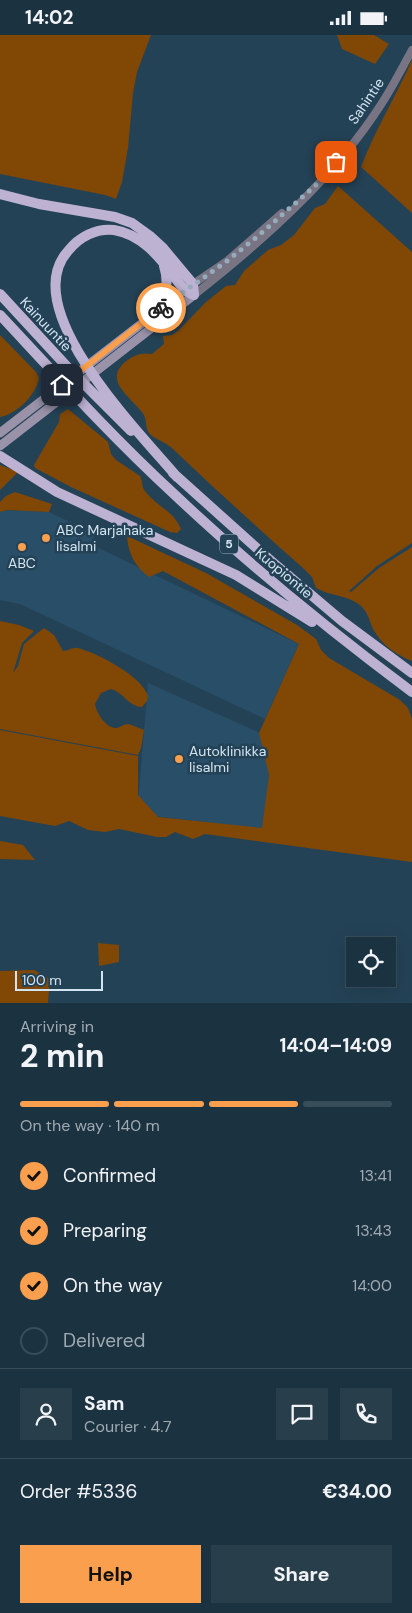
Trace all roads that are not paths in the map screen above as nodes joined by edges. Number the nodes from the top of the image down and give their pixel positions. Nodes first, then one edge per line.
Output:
1 (412, 50) edge
2 (0, 194) edge
3 (162, 260) junction
4 (191, 290) junction
5 (0, 294) edge
6 (152, 314) junction
7 (0, 315) edge
8 (71, 371) joint
9 (61, 380) joint
10 (0, 433) edge
11 (0, 446) edge
12 (0, 456) edge
13 (177, 477) junction
14 (346, 643) junction
15 (412, 673) edge
16 (412, 692) edge

1 - 4 street, Sahintie
2 - 4 highway
3 - 4 highway
3 - 6 highway
3 - 13 highway
4 - 6 main road
4 - 11 main road
5 - 8 highway, Kainuuntie / 5
6 - 10 main road
7 - 9 highway, Kainuuntie / 5
8 - 13 highway, Kuopiontie / 5
9 - 14 highway, Kuopiontie / 5
12 - 14 highway
13 - 15 highway, Kuopiontie / 5
14 - 16 highway, Kuopiontie / 5

